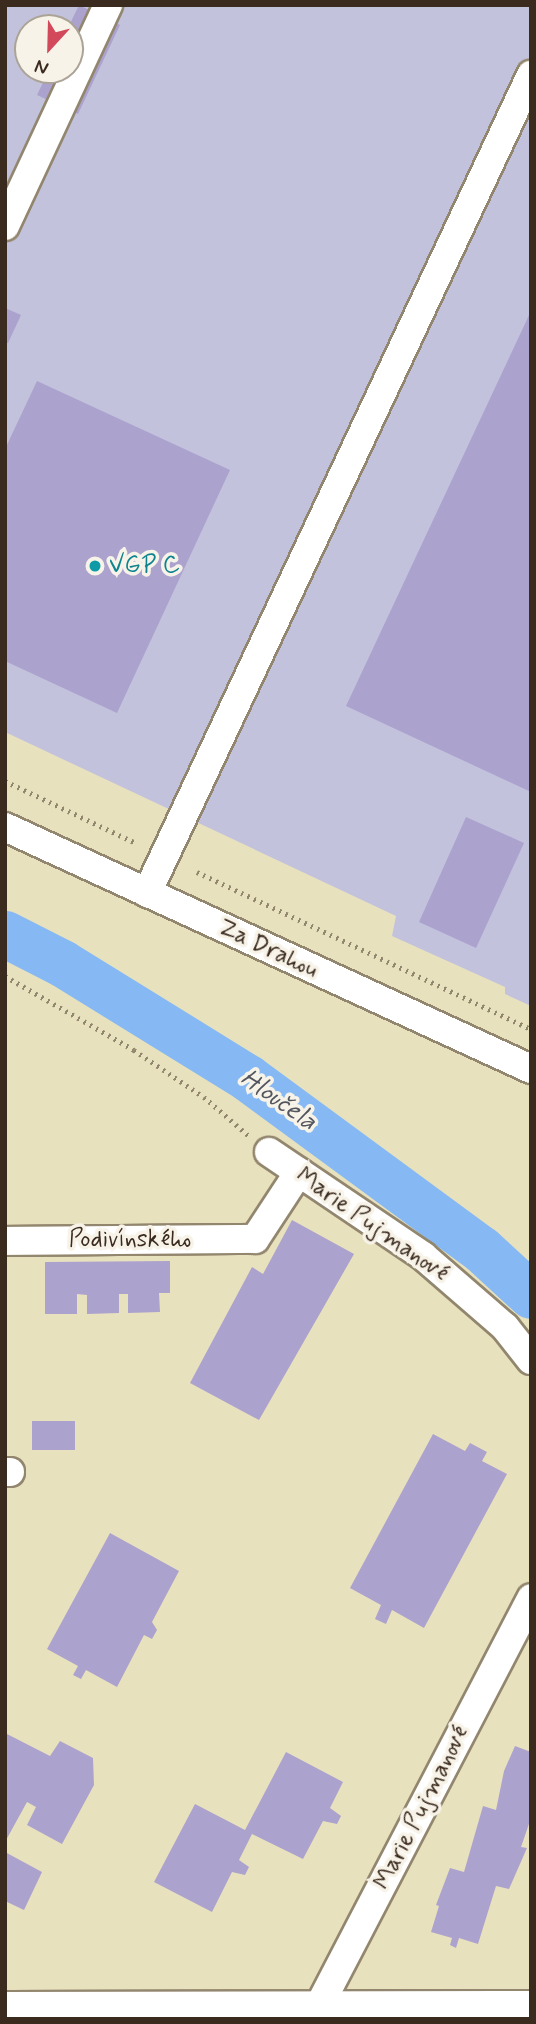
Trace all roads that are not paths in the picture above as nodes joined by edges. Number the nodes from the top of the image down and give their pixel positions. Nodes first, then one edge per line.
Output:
1 (107, 5) edge
2 (531, 75) edge
3 (13, 191) edge
4 (5, 226) edge
5 (5, 827) edge
6 (147, 893) junction
7 (531, 1069) edge
8 (269, 1152) road end
9 (299, 1172) junction
10 (5, 1241) edge
11 (531, 1360) edge
12 (531, 1598) edge
13 (531, 2005) edge
14 (5, 2006) edge
15 (318, 2013) edge

1 - 3 street
2 - 6 street
3 - 4 street
5 - 6 street, Za Drahou
6 - 7 street, Za Drahou
8 - 9 street, Marie Pujmanové
9 - 10 street, Podivínského
9 - 11 street, Marie Pujmanové
12 - 15 street, Marie Pujmanové
13 - 15 street
14 - 15 street

